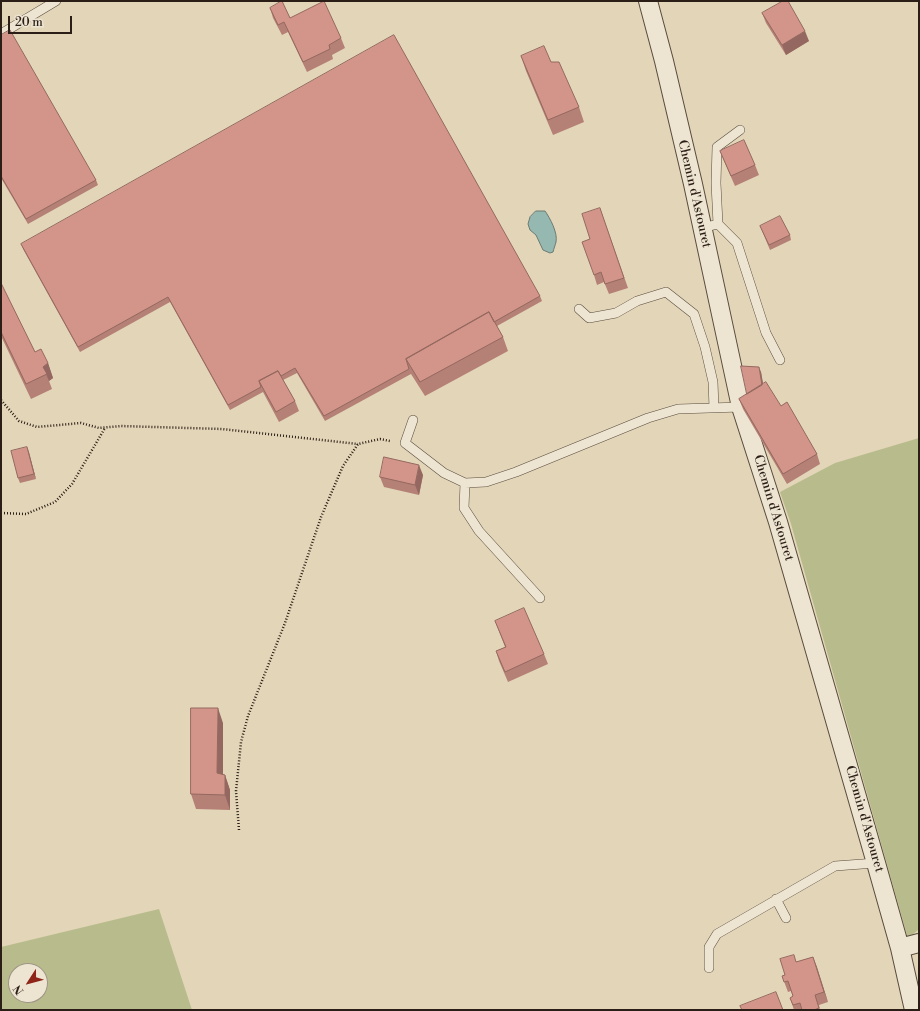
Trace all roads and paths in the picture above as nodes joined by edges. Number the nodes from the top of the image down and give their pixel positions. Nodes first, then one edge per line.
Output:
1 (56, 1) edge
2 (648, 1) edge
3 (1, 34) edge
4 (740, 130) dead end
5 (710, 226) junction
6 (579, 309) dead end
7 (780, 360) dead end
8 (1, 400) edge
9 (742, 407) junction
10 (714, 408) junction
11 (413, 420) dead end
12 (106, 428) junction
13 (405, 443) junction
14 (358, 444) junction
15 (465, 483) junction
16 (1, 513) edge
17 (540, 598) dead end
18 (239, 830) dead end
19 (876, 863) junction
20 (776, 899) junction
21 (786, 918) dead end
22 (919, 943) edge
23 (900, 948) junction
24 (709, 968) dead end
25 (914, 1010) edge

1 - 3 lane
2 - 5 street, Chemin d'Astouret
4 - 5 lane
5 - 7 lane
5 - 9 street, Chemin d'Astouret
6 - 10 lane
8 - 12 path
9 - 10 lane
9 - 19 street, Chemin d'Astouret
10 - 15 lane
11 - 13 lane
12 - 14 path
12 - 16 path
13 - 14 path
13 - 15 lane
14 - 18 path
15 - 17 lane
19 - 20 lane
19 - 23 street, Chemin d'Astouret
20 - 21 lane
20 - 24 lane
22 - 23 street
23 - 25 street, Chemin d'Astouret

